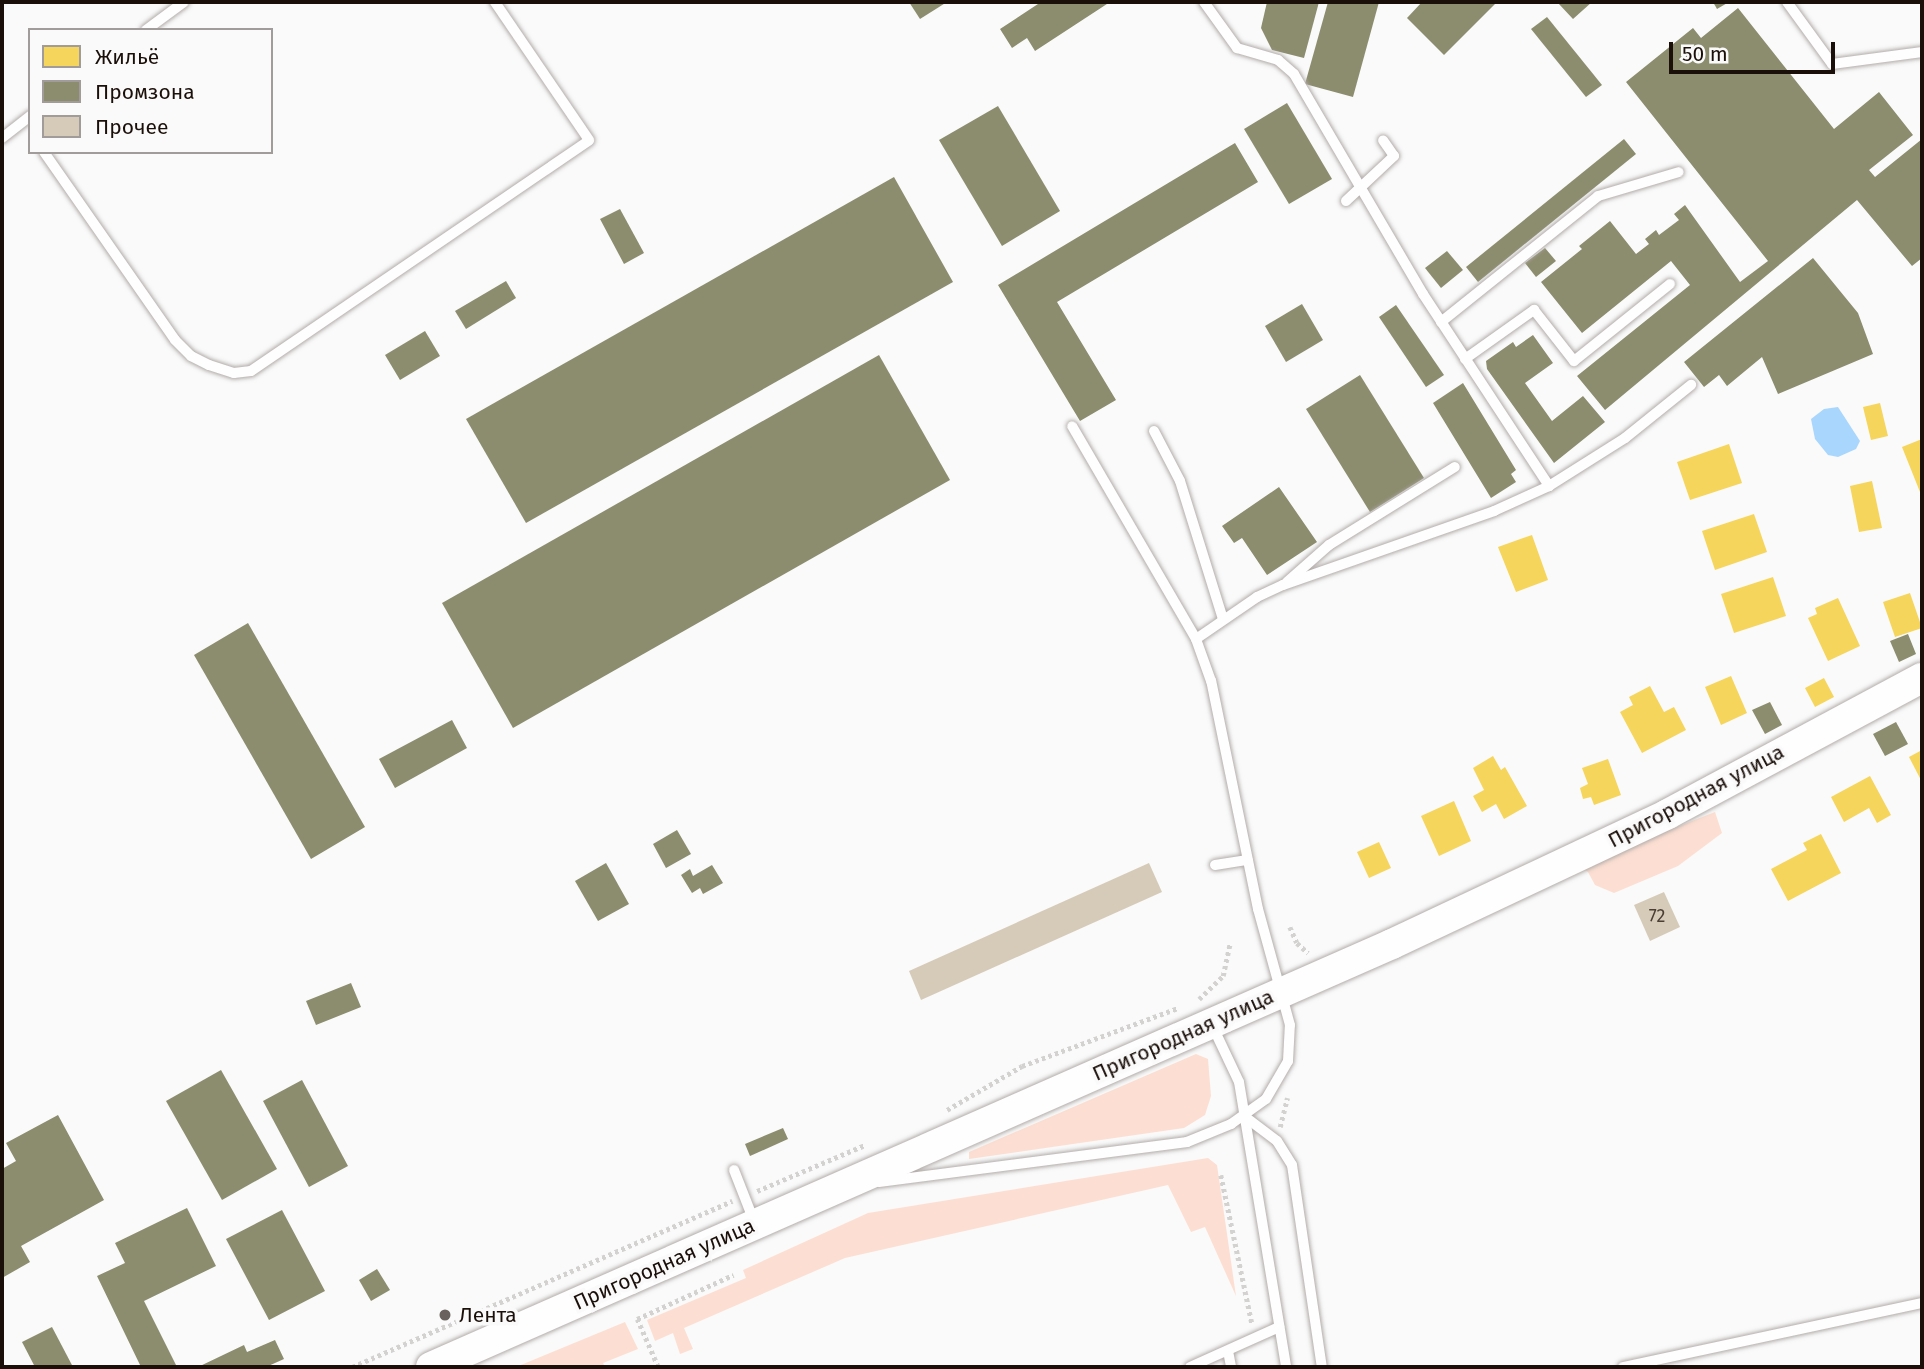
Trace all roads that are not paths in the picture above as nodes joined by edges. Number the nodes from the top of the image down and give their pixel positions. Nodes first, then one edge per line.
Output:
1 (184, 2) edge
2 (495, 2) edge
3 (1204, 2) edge
4 (1787, 2) edge
5 (149, 28) edge
6 (1922, 52) edge
7 (26, 118) edge
8 (2, 138) edge
9 (1383, 140) dead end
10 (45, 154) edge
11 (1679, 172) dead end
12 (1360, 188) junction
13 (1346, 201) dead end
14 (1670, 284) dead end
15 (1441, 322) junction
16 (1465, 359) junction
17 (1691, 385) dead end
18 (1072, 426) dead end
19 (1154, 431) dead end
20 (1455, 467) dead end
21 (1549, 486) junction
22 (1283, 585) junction
23 (1223, 619) junction
24 (1196, 639) junction
25 (1922, 678) edge
26 (1248, 860) junction
27 (1215, 865) dead end
28 (1282, 992) junction
29 (1202, 1013) junction
30 (1244, 1116) junction
31 (734, 1170) dead end
32 (841, 1186) junction
33 (754, 1224) junction
34 (1922, 1303) edge
35 (1279, 1327) junction
36 (1228, 1351) junction
37 (430, 1367) edge
38 (1190, 1367) edge
39 (1231, 1367) edge
40 (1286, 1367) edge
41 (1322, 1367) edge
42 (1623, 1367) edge

1 - 5 lane
2 - 10 lane
3 - 12 lane
4 - 6 lane
7 - 8 lane
9 - 12 lane
11 - 15 lane
12 - 13 lane
12 - 15 lane
14 - 16 lane
15 - 16 lane
16 - 21 lane
17 - 21 lane
18 - 24 lane
19 - 23 lane
20 - 22 lane
21 - 22 lane
22 - 23 lane
23 - 24 lane
24 - 26 lane
25 - 28 street, Пригородная улица
26 - 27 lane
26 - 28 lane
28 - 29 street, Пригородная улица
28 - 30 lane
29 - 30 lane
29 - 32 street, Пригородная улица
30 - 32 lane
30 - 35 lane
30 - 41 lane
31 - 33 lane
32 - 33 street, Пригородная улица
33 - 37 street, Пригородная улица
34 - 42 lane
35 - 36 lane
35 - 40 lane
36 - 38 lane
36 - 39 lane

